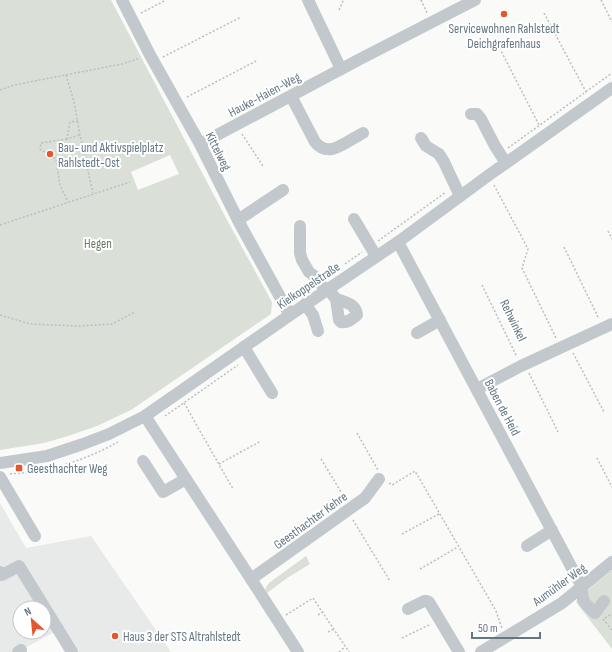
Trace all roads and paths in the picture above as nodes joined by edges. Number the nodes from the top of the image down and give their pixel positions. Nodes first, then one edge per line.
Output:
1 (122, 0) edge
2 (166, 0) edge
3 (344, 0) edge
4 (421, 0) edge
5 (475, 0) edge
6 (601, 0) edge
7 (312, 2) edge
8 (339, 10) dead end
9 (544, 13) dead end
10 (241, 17) dead end
11 (131, 18) junction
12 (432, 22) junction
13 (612, 22) edge
14 (496, 42) dead end
15 (152, 58) junction
16 (258, 60) dead end
17 (341, 69) junction
18 (66, 75) junction
19 (612, 88) edge
20 (0, 90) edge
21 (586, 92) dead end
22 (291, 96) junction
23 (176, 103) junction
24 (471, 114) dead end
25 (78, 120) junction
26 (236, 124) junction
27 (539, 125) dead end
28 (363, 132) dead end
29 (80, 135) junction
30 (421, 138) dead end
31 (67, 139) junction
32 (200, 144) junction
33 (506, 163) junction
34 (263, 166) dead end
35 (130, 182) dead end
36 (494, 185) dead end
37 (283, 190) dead end
38 (93, 194) junction
39 (460, 196) junction
40 (68, 202) junction
41 (354, 219) dead end
42 (238, 220) junction
43 (0, 225) edge
44 (300, 226) dead end
45 (608, 231) dead end
46 (612, 239) edge
47 (398, 242) junction
48 (564, 247) dead end
49 (376, 256) junction
50 (482, 285) dead end
51 (327, 290) junction
52 (336, 299) dead end
53 (305, 304) junction
54 (135, 312) dead end
55 (0, 315) edge
56 (290, 315) junction
57 (440, 320) junction
58 (608, 326) edge
59 (322, 330) dead end
60 (417, 333) dead end
61 (564, 346) junction
62 (244, 347) junction
63 (523, 365) junction
64 (477, 389) junction
65 (178, 393) junction
66 (272, 393) dead end
67 (604, 412) dead end
68 (145, 416) junction
69 (558, 432) dead end
70 (357, 433) dead end
71 (260, 441) dead end
72 (597, 458) dead end
73 (321, 459) dead end
74 (143, 461) dead end
75 (0, 463) edge
76 (218, 464) junction
77 (0, 477) edge
78 (186, 479) junction
79 (379, 479) junction
80 (612, 487) edge
81 (233, 489) dead end
82 (349, 509) junction
83 (439, 513) junction
84 (552, 530) junction
85 (402, 534) dead end
86 (35, 536) dead end
87 (458, 546) junction
88 (527, 546) dead end
89 (612, 562) edge
90 (420, 569) dead end
91 (0, 572) edge
92 (251, 579) junction
93 (390, 581) dead end
94 (582, 587) junction
95 (604, 601) dead end
96 (408, 610) dead end
97 (323, 612) junction
98 (612, 614) edge
99 (318, 615) dead end
100 (277, 620) junction
101 (440, 620) junction
102 (334, 629) junction
103 (612, 630) edge
104 (328, 632) dead end
105 (506, 637) junction
106 (402, 638) dead end
107 (346, 647) junction
108 (72, 652) edge
109 (298, 652) edge
110 (339, 652) edge
111 (349, 652) edge
112 (459, 652) edge
113 (481, 652) edge

1 - 11 street, Kittelweg
2 - 11 path
3 - 8 path
4 - 12 path
5 - 12 street, Hauke-Haien-Weg
6 - 13 path
7 - 17 street
9 - 21 path
10 - 15 path
11 - 15 street, Kittelweg
12 - 17 street, Hauke-Haien-Weg
14 - 27 path
15 - 18 path
15 - 23 street, Kittelweg
16 - 23 path
17 - 22 street, Hauke-Haien-Weg
18 - 20 path
18 - 25 path
19 - 33 street, Kielkoppelstraße
22 - 26 street, Hauke-Haien-Weg
22 - 28 street
23 - 32 street, Kittelweg
24 - 33 street
25 - 29 path
25 - 31 path
26 - 32 street, Hauke-Haien-Weg
26 - 34 path
29 - 31 path
29 - 38 path
30 - 39 street
31 - 40 path
32 - 42 street, Kittelweg
33 - 39 street, Kielkoppelstraße
35 - 38 path
36 - 61 path
37 - 42 street
38 - 40 path
39 - 47 street, Kielkoppelstraße
40 - 43 path
41 - 49 street
42 - 56 street, Kittelweg
44 - 51 street
45 - 46 path
47 - 49 street, Kielkoppelstraße
47 - 57 street, Baben de Heid
48 - 58 path
49 - 51 street, Kielkoppelstraße
50 - 63 path, Rehwinkel
51 - 52 street
51 - 53 street, Kielkoppelstraße
53 - 56 street, Kielkoppelstraße
53 - 59 street
54 - 55 path
56 - 62 street, Kielkoppelstraße
57 - 60 street
57 - 64 street, Baben de Heid
58 - 61 street
61 - 63 street
61 - 67 path
62 - 65 street, Kielkoppelstraße
62 - 66 street
63 - 64 street
63 - 69 path, Rehwinkel
64 - 84 street, Baben de Heid
65 - 68 street, Kielkoppelstraße
65 - 76 path
68 - 75 street, Kielkoppelstraße
68 - 78 street
70 - 79 path
71 - 76 path
72 - 80 path
73 - 82 path
74 - 78 street
76 - 81 path
77 - 86 street
78 - 92 street
79 - 82 street, Geesthachter Kehre
79 - 83 path
82 - 92 street, Geesthachter Kehre
82 - 93 path
83 - 85 path
83 - 87 path
84 - 88 street
84 - 94 street, Baben de Heid
87 - 90 path
87 - 105 path
89 - 94 street, Aumühler Weg
91 - 108 street
92 - 100 street
94 - 95 street, Baben de Heid
94 - 105 street, Aumühler Weg
96 - 101 street
97 - 99 path
97 - 100 path
97 - 102 path
98 - 103 path
100 - 109 street
101 - 106 path
101 - 112 street
102 - 104 path
102 - 107 path
105 - 113 street, Aumühler Weg
107 - 110 path
107 - 111 path

